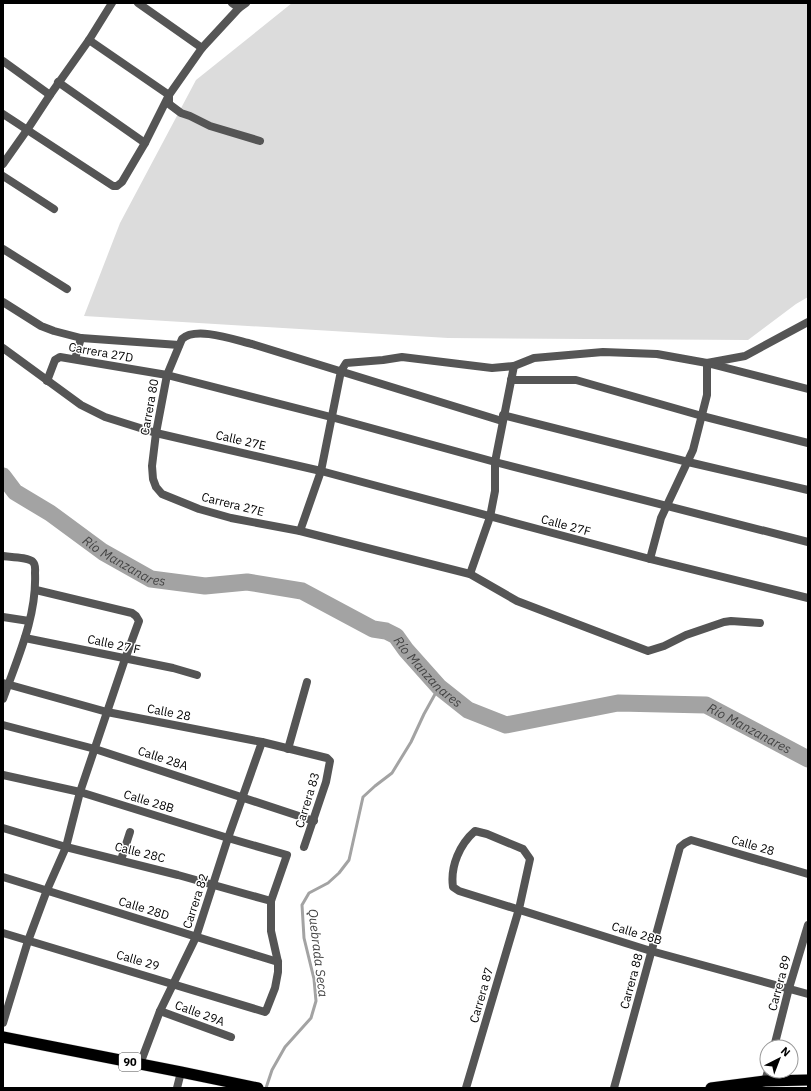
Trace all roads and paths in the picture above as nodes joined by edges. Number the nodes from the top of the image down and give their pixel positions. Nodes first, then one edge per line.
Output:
1 (112, 3) edge
2 (138, 3) edge
3 (246, 3) edge
4 (235, 6) edge
5 (88, 40) junction
6 (202, 48) junction
7 (3, 61) edge
8 (58, 82) junction
9 (50, 95) junction
10 (169, 95) junction
11 (3, 114) edge
12 (27, 130) junction
13 (260, 141) dead end
14 (145, 143) junction
15 (3, 164) edge
16 (3, 176) edge
17 (54, 209) dead end
18 (3, 249) edge
19 (67, 289) dead end
20 (3, 302) edge
21 (808, 322) edge
22 (81, 338) junction
23 (179, 345) junction
24 (3, 348) edge
25 (75, 359) junction
26 (707, 363) junction
27 (514, 366) junction
28 (341, 370) junction
29 (167, 375) junction
30 (511, 380) junction
31 (47, 381) junction
32 (808, 389) edge
33 (702, 416) junction
34 (331, 417) junction
35 (503, 418) junction
36 (156, 432) junction
37 (808, 443) edge
38 (495, 462) junction
39 (688, 462) junction
40 (320, 471) junction
41 (808, 490) edge
42 (162, 494) joint
43 (668, 506) junction
44 (490, 517) junction
45 (300, 531) junction
46 (808, 542) edge
47 (3, 556) edge
48 (650, 559) junction
49 (470, 574) junction
50 (36, 590) junction
51 (808, 598) edge
52 (3, 617) edge
53 (29, 621) junction
54 (760, 623) dead end
55 (25, 638) junction
56 (125, 659) junction
57 (197, 675) dead end
58 (306, 682) dead end
59 (6, 684) edge
60 (4, 695) edge
61 (107, 712) junction
62 (3, 725) edge
63 (262, 742) junction
64 (95, 748) junction
65 (288, 749) junction
66 (330, 761) joint
67 (3, 775) edge
68 (80, 792) junction
69 (243, 797) junction
70 (314, 821) junction
71 (3, 828) edge
72 (130, 832) dead end
73 (228, 838) junction
74 (691, 840) joint
75 (66, 847) junction
76 (304, 847) dead end
77 (121, 860) junction
78 (808, 874) edge
79 (3, 877) edge
80 (213, 885) junction
81 (47, 890) junction
82 (459, 891) joint
83 (270, 901) junction
84 (520, 909) junction
85 (808, 925) edge
86 (3, 932) edge
87 (196, 937) junction
88 (28, 941) junction
89 (651, 951) junction
90 (278, 962) junction
91 (174, 983) junction
92 (789, 988) junction
93 (808, 994) edge
94 (160, 1011) junction
95 (3, 1023) edge
96 (231, 1037) dead end
97 (3, 1038) edge
98 (776, 1039) edge
99 (140, 1064) junction
100 (182, 1072) junction
101 (759, 1078) edge
102 (798, 1079) edge
103 (808, 1080) edge
104 (177, 1088) edge
105 (257, 1088) edge
106 (466, 1088) edge
107 (614, 1088) edge
108 (712, 1088) edge

1 - 5 street
2 - 6 street
3 - 4 street
4 - 6 street
5 - 8 street
5 - 10 street
6 - 10 street
7 - 9 street
8 - 9 street
8 - 14 street
9 - 12 street
10 - 13 street
10 - 14 street
11 - 12 street
12 - 14 street
12 - 15 street
16 - 17 street
18 - 19 street
20 - 22 street
21 - 26 street
22 - 23 street
22 - 25 street
23 - 28 street
23 - 29 street, Carrera 80
24 - 31 street
25 - 29 street, Carrera 27D
25 - 31 street, Carrera 27D
26 - 27 street
26 - 32 street
26 - 33 street
27 - 28 street
27 - 30 street
28 - 34 street
28 - 35 street
29 - 34 street, Carrera 27D
29 - 36 street, Carrera 80
30 - 33 street
30 - 35 street
31 - 36 street
33 - 37 street
33 - 39 street
34 - 38 street, Carrera 27D
34 - 40 street
35 - 38 street
35 - 39 street
36 - 40 street, Calle 27E
36 - 42 street, Carrera 80
38 - 43 street, Carrera 27D
38 - 44 street
39 - 41 street
39 - 43 street
40 - 44 street, Calle 27F
40 - 45 street
42 - 45 street, Carrera 27E
43 - 46 street, Carrera 27D
43 - 48 street
44 - 48 street, Calle 27F
44 - 49 street
45 - 49 street
47 - 50 street
48 - 51 street, Calle 27F
49 - 54 street
50 - 53 street
50 - 56 street
52 - 53 street
53 - 55 street
55 - 56 street, Calle 27 F
55 - 59 street
56 - 57 street, Calle 27 F
56 - 61 street
58 - 65 street
59 - 60 street
59 - 61 street, Calle 28
61 - 63 street, Calle 28
61 - 64 street
62 - 64 street, Calle 28A
63 - 65 street, Calle 28
63 - 69 street, Carrera 82
64 - 68 street
64 - 69 street, Calle 28A
65 - 66 street, Calle 28
66 - 70 street, Carrera 83
67 - 68 street, Calle 28B
68 - 73 street, Calle 28B
68 - 75 street
69 - 70 street, Calle 28A
69 - 73 street, Carrera 82
70 - 76 street, Carrera 83
71 - 75 street, Calle 28C
72 - 77 street
73 - 80 street, Carrera 82
73 - 83 street, Calle 28B
74 - 78 street, Calle 28
74 - 89 street, Carrera 88
75 - 77 street, Calle 28C
75 - 81 street
77 - 80 street, Calle 28C
79 - 81 street, Calle 28D
80 - 83 street, Calle 28C
80 - 87 street, Carrera 82
81 - 87 street, Calle 28D
81 - 88 street
82 - 84 street, Calle 28B
82 - 84 street, Carrera 87
83 - 90 street
84 - 89 street, Calle 28B
84 - 106 street, Carrera 87
85 - 92 street, Carrera 89
86 - 88 street, Calle 29
87 - 90 street, Calle 28D
87 - 91 street, Carrera 82
88 - 91 street, Calle 29
88 - 95 street
89 - 92 street, Calle 28B
89 - 107 street, Carrera 88
90 - 91 street, Calle 29
91 - 94 street, Carrera 82
92 - 93 street, Calle 28B
92 - 98 street, Carrera 89
94 - 96 street, Calle 29A
94 - 99 street, Carrera 82
97 - 99 highway, 90
99 - 100 highway, 90
100 - 104 street
100 - 105 highway, 90
101 - 108 highway
102 - 103 highway

